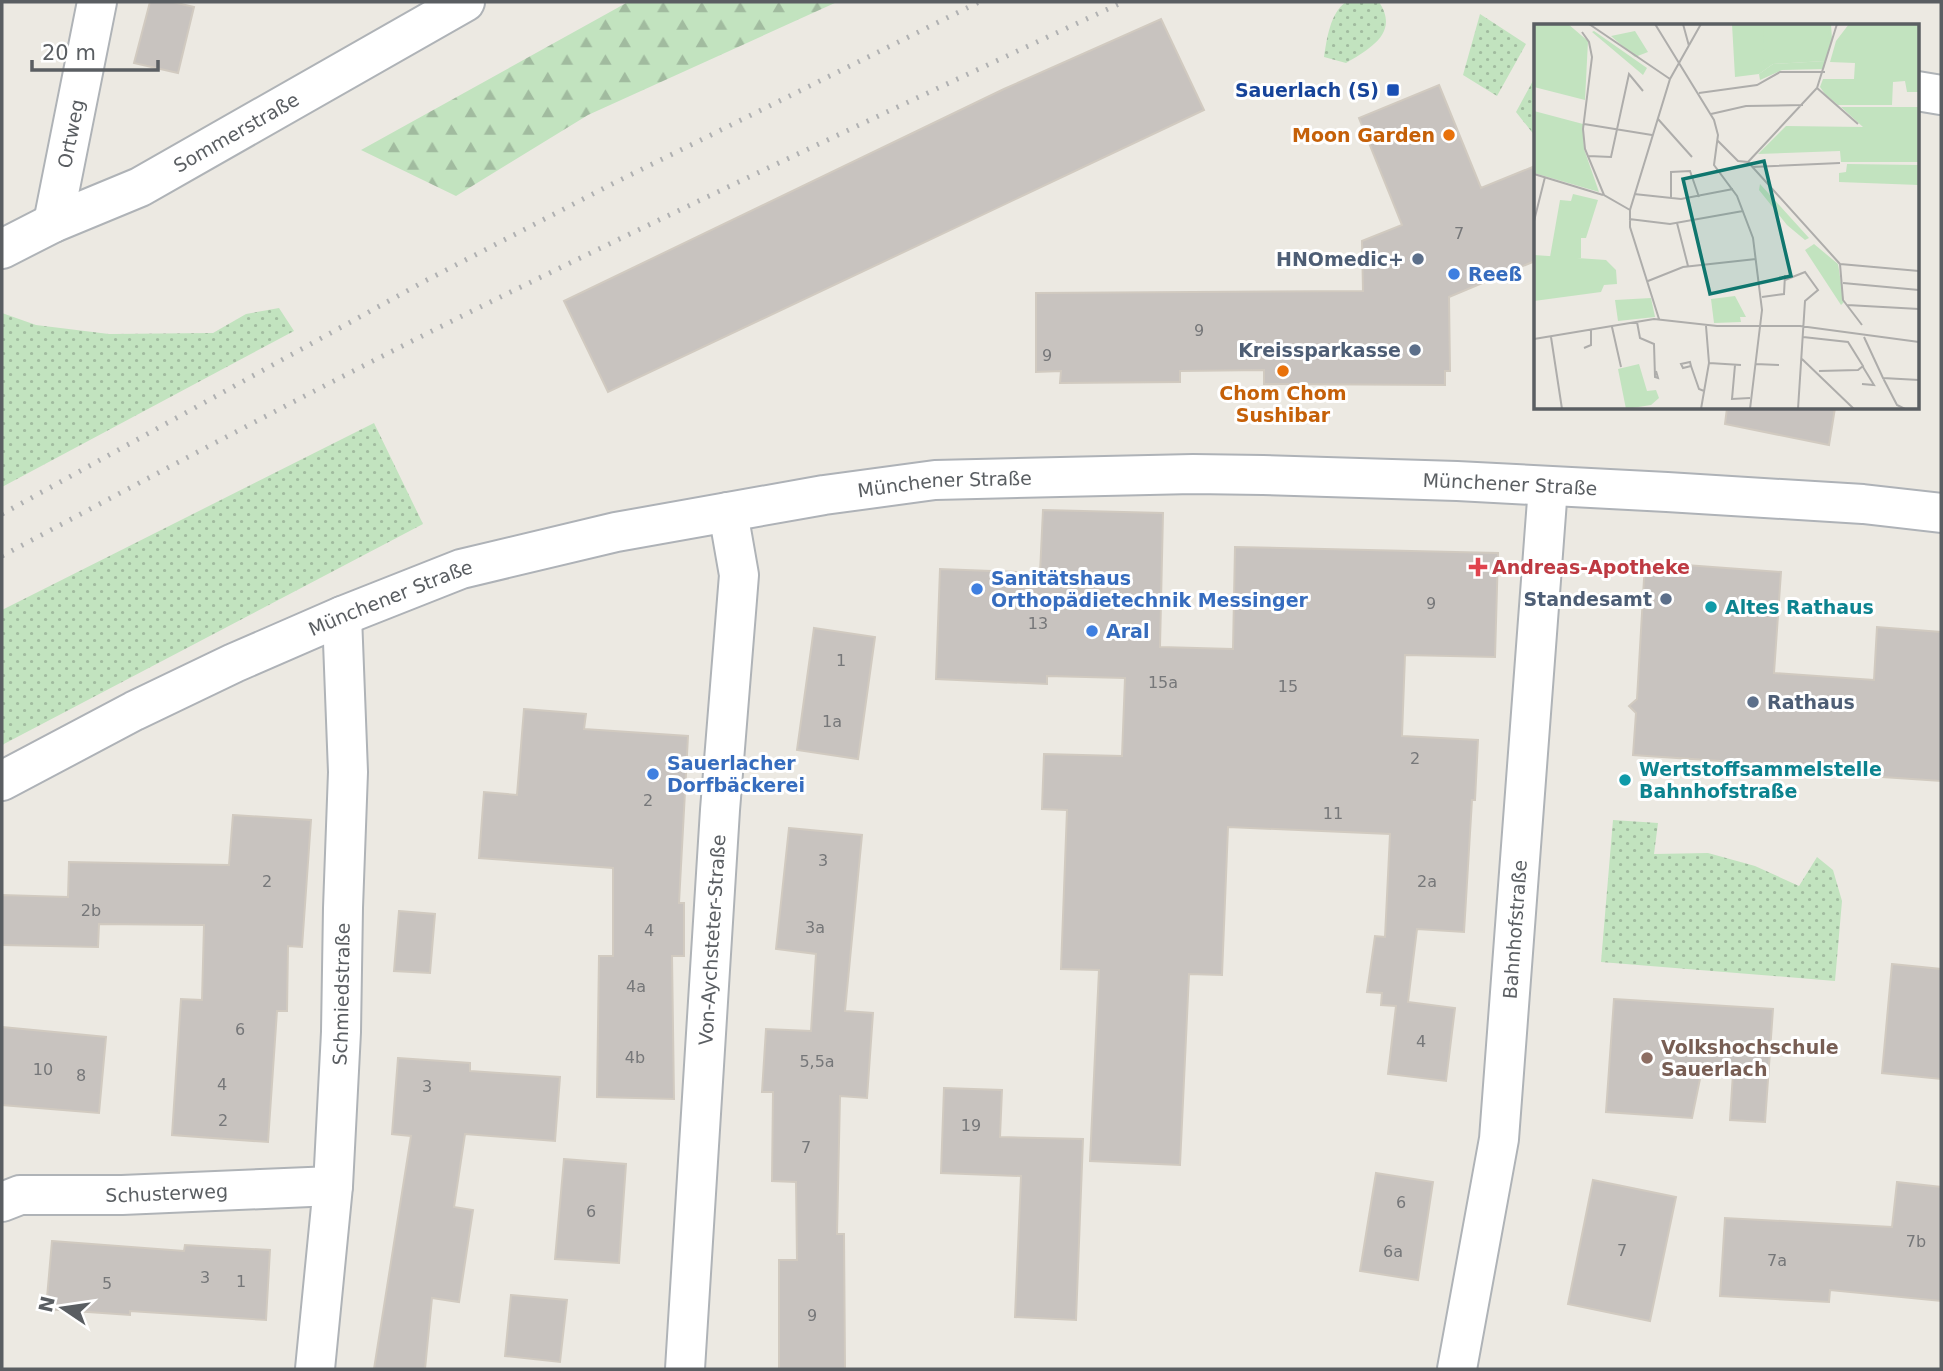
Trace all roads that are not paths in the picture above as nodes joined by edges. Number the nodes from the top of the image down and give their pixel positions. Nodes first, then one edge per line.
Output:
1 (97, 2) edge
2 (465, 2) edge
3 (1918, 91) edge
4 (1941, 95) edge
5 (52, 223) junction
6 (2, 249) edge
7 (1548, 487) junction
8 (729, 512) junction
9 (1941, 513) edge
10 (342, 617) junction
11 (2, 781) edge
12 (333, 1186) junction
13 (2, 1202) edge
14 (315, 1369) edge
15 (685, 1369) edge
16 (1457, 1369) edge

1 - 5 street, Ortweg
2 - 5 street, Sommerstraße
3 - 4 street
5 - 6 street, Sommerstraße
7 - 8 street, Münchener Straße
7 - 9 street, Münchener Straße
7 - 16 street, Bahnhofstraße
8 - 10 street, Münchener Straße
8 - 15 street, Von-Aychsteter-Straße
10 - 11 street, Münchener Straße
10 - 12 street, Schmiedstraße
12 - 13 street, Schusterweg
12 - 14 street, Schmiedstraße

